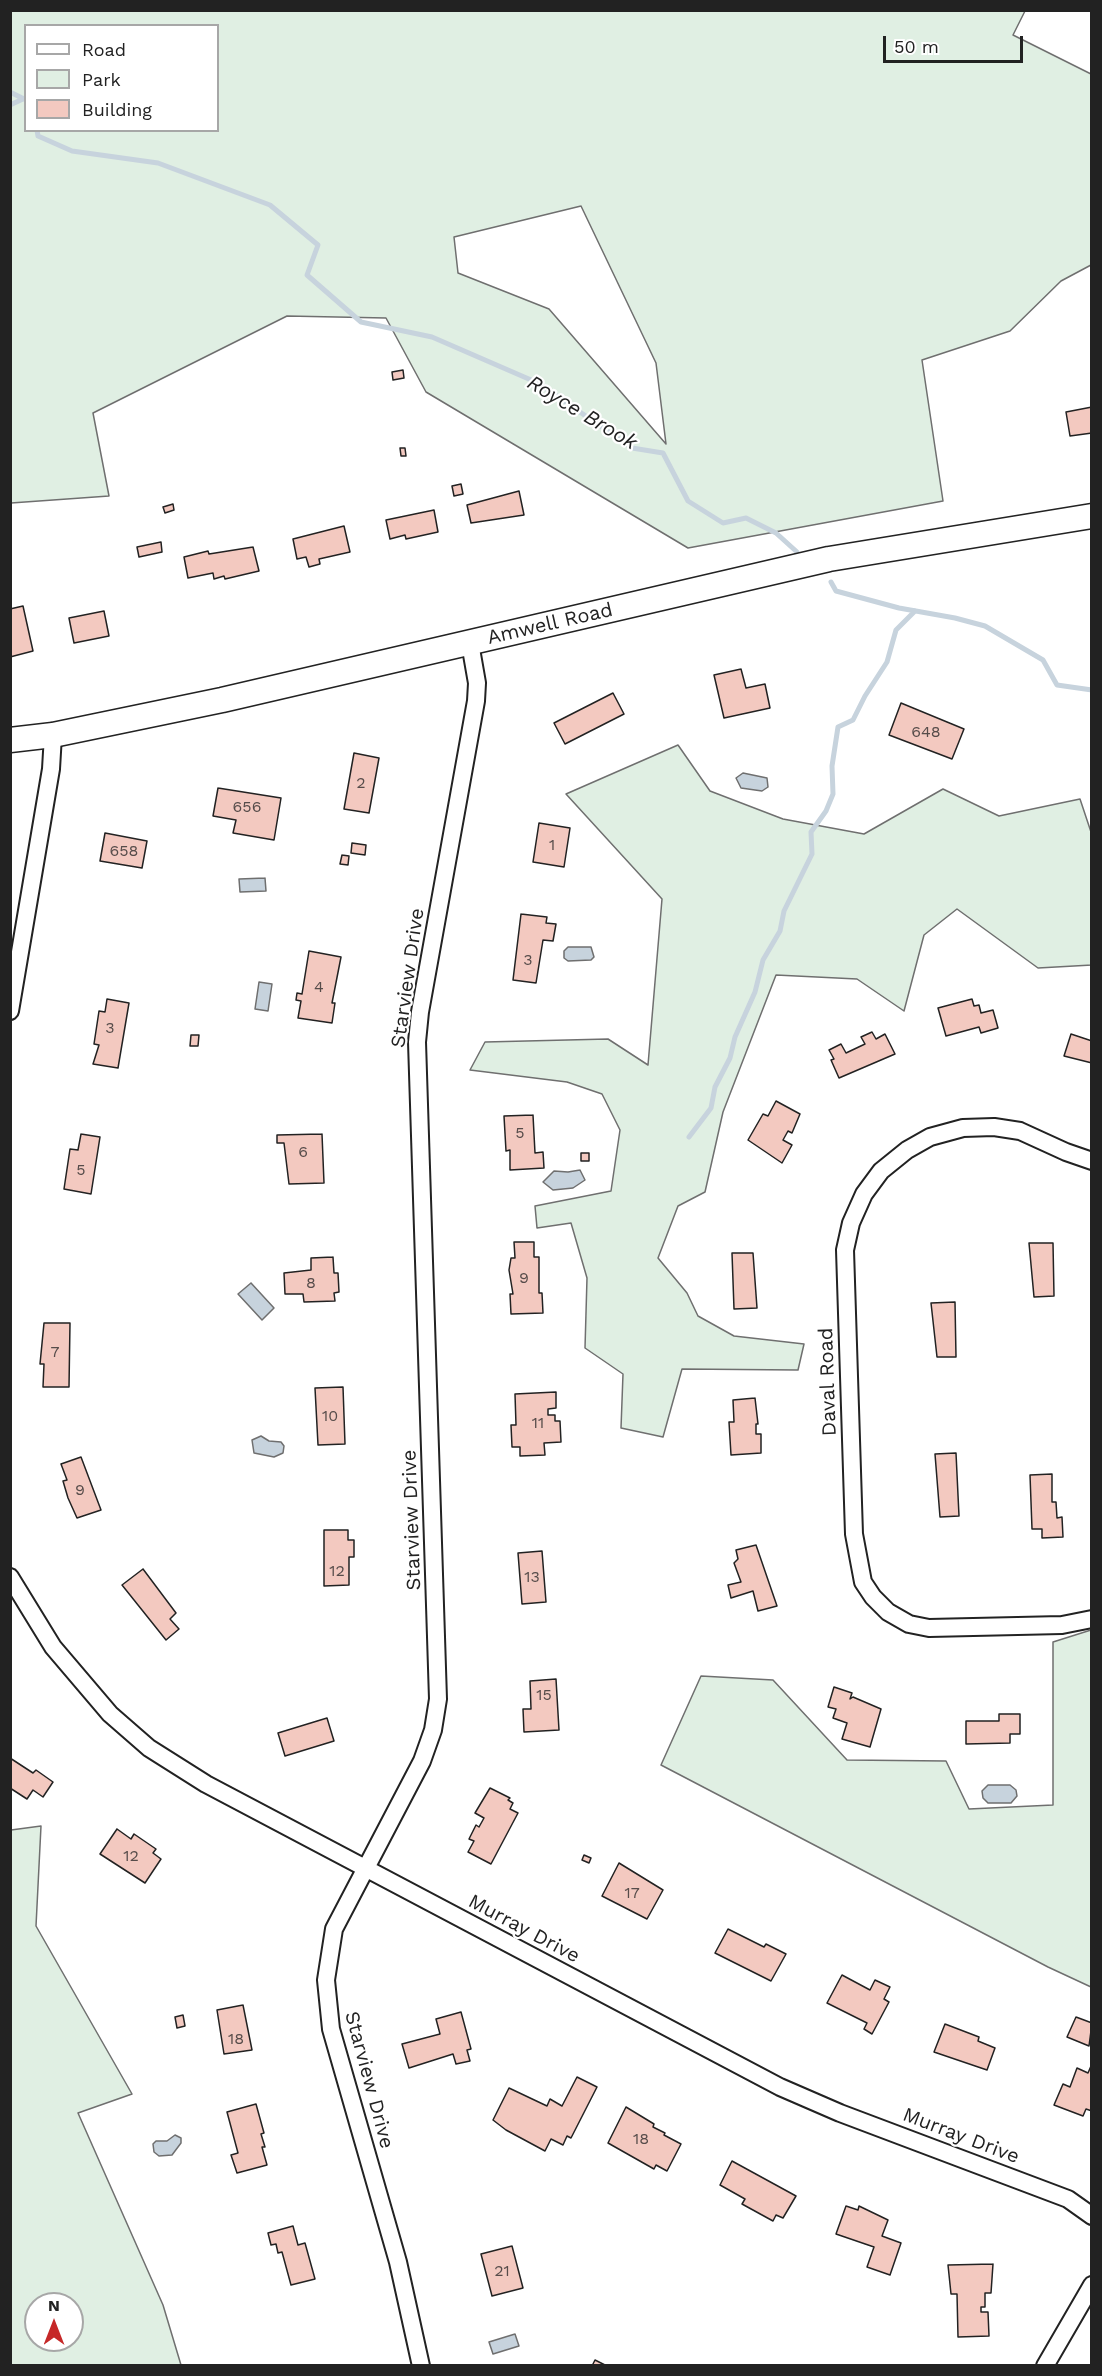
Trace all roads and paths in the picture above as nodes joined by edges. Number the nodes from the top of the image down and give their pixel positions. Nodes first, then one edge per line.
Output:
1 (1092, 516) edge
2 (470, 643) junction
3 (53, 735) junction
4 (10, 740) edge
5 (10, 1011) edge
6 (1092, 1161) edge
7 (10, 1577) edge
8 (1092, 1619) edge
9 (364, 1868) junction
10 (1092, 2216) edge
11 (1092, 2285) edge
12 (421, 2366) edge
13 (1045, 2366) edge

1 - 2 main road, Amwell Road
2 - 3 main road, Amwell Road
2 - 9 street, Starview Drive
3 - 4 main road, Amwell Road
3 - 5 street
6 - 8 street, Daval Road
7 - 9 street, Murray Drive
9 - 10 street, Murray Drive
9 - 12 street, Starview Drive
11 - 13 street

